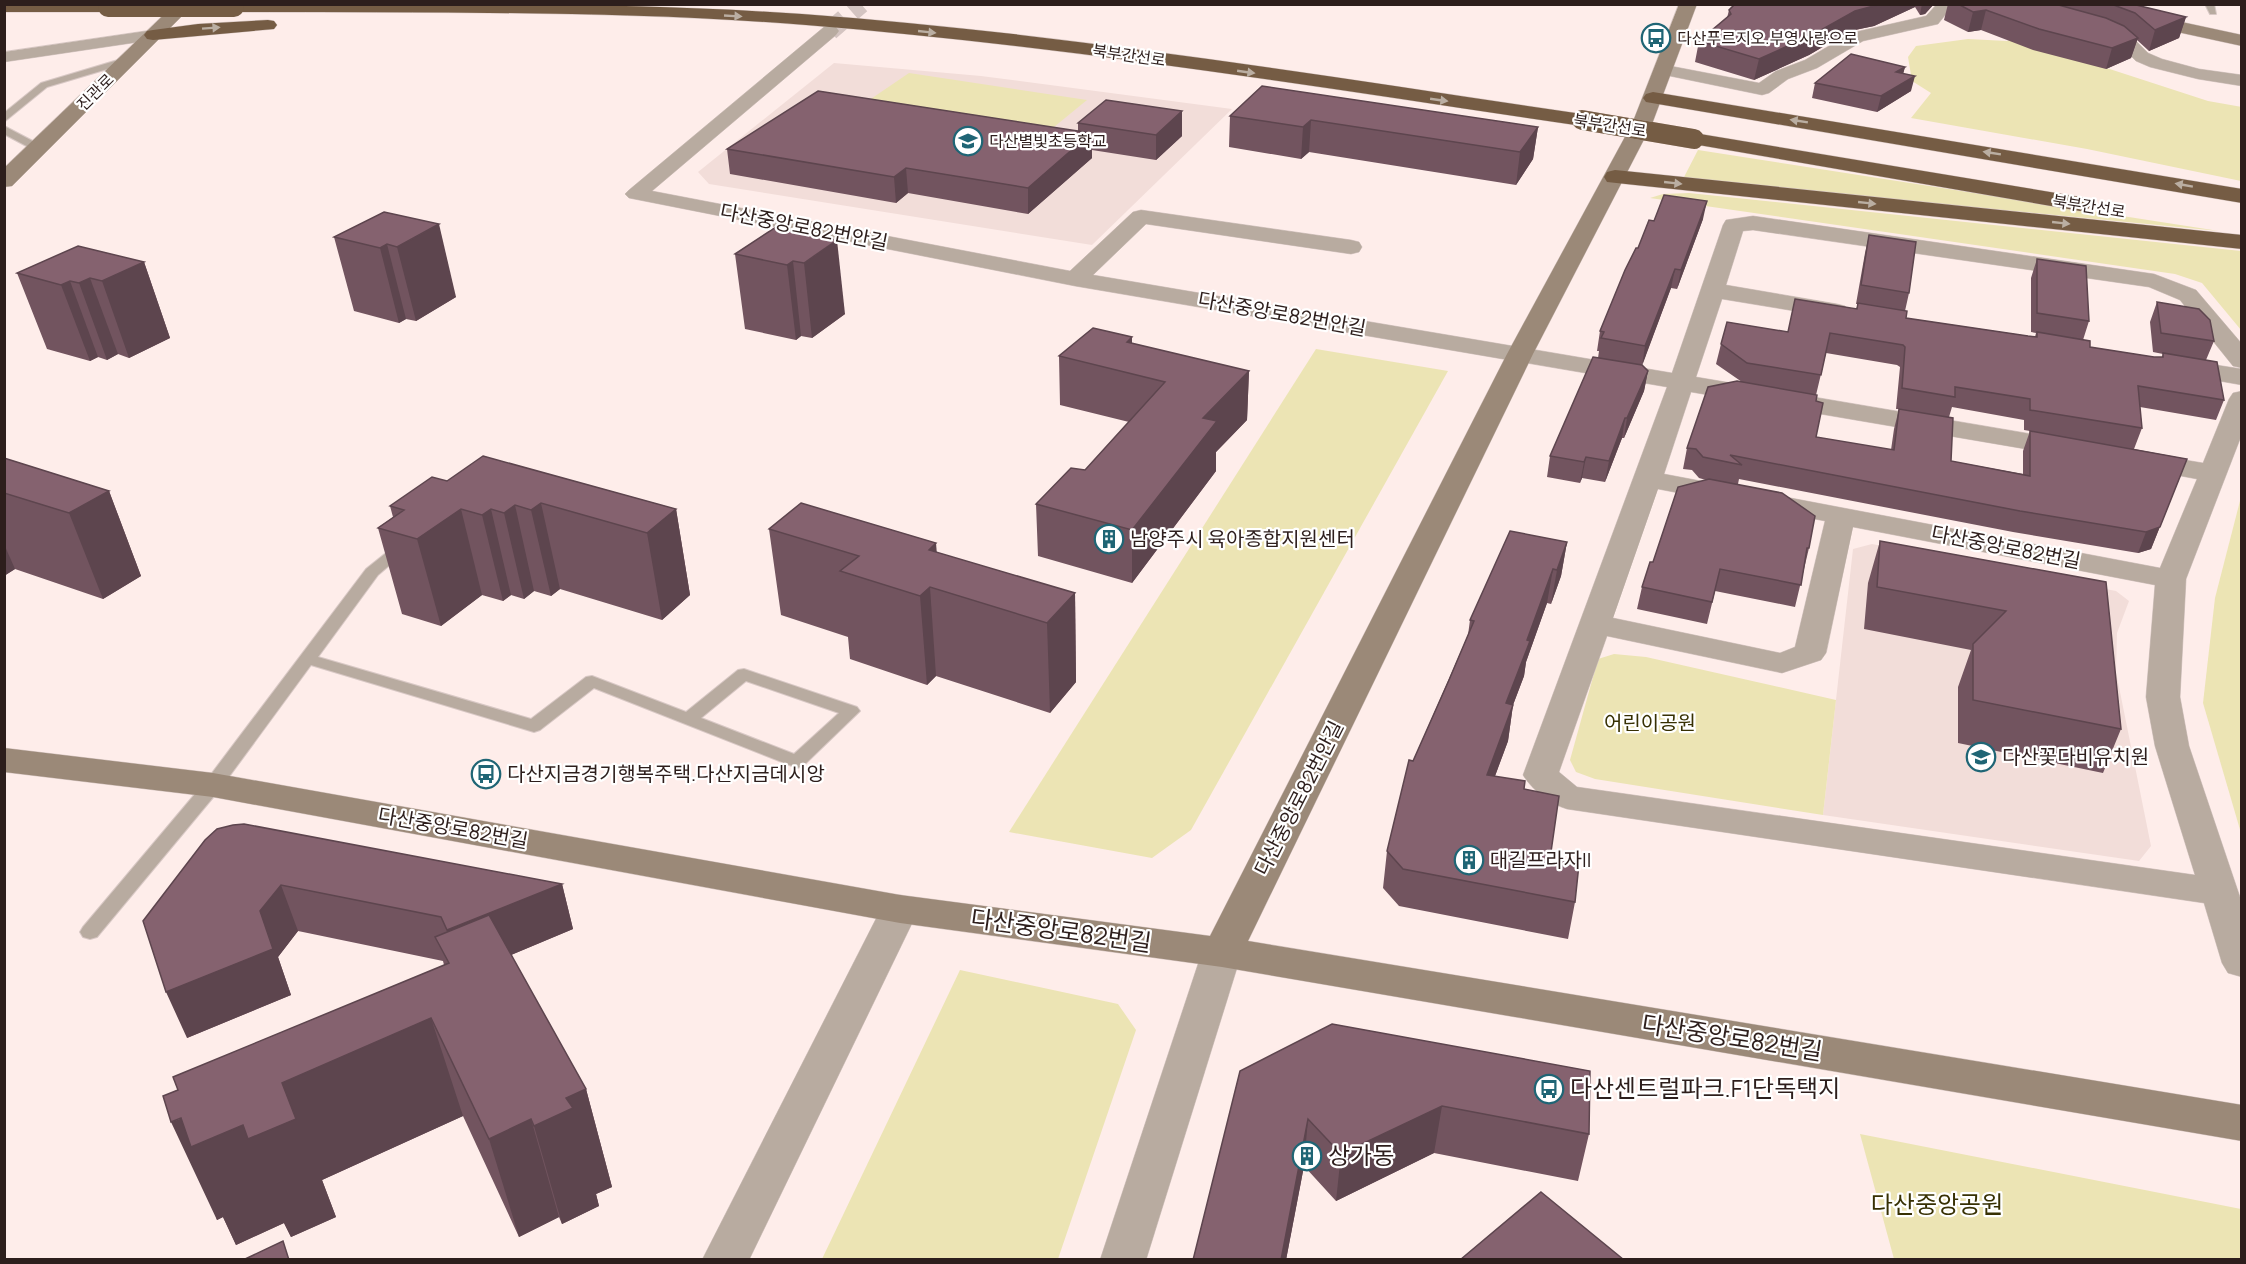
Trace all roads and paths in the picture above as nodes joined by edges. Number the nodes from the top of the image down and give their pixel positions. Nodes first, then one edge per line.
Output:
1 (186, 4) edge
2 (784, 4) edge
3 (1946, 4) edge
4 (2071, 4) edge
5 (2093, 4) edge
6 (4, 7) edge
7 (1685, 7) edge
8 (658, 12) junction
9 (2080, 25) edge
10 (830, 31) tunnel mouth
11 (153, 35) junction
12 (2241, 36) edge
13 (2241, 41) edge
14 (4, 57) edge
15 (128, 60) junction
16 (1665, 70) junction
17 (2241, 81) edge
18 (1762, 90) junction
19 (1653, 98) junction
20 (1743, 111) junction
21 (1587, 113) junction
22 (4, 119) edge
23 (4, 129) edge
24 (1699, 131) junction
25 (38, 148) junction
26 (1615, 177) junction
27 (4, 181) edge
28 (2241, 196) edge
29 (2241, 210) edge
30 (2241, 231) edge
31 (2241, 242) edge
32 (1351, 248) dead end
33 (1075, 279) junction
34 (1713, 290) junction
35 (1865, 315) edge
36 (1520, 354) junction
37 (2241, 361) edge
38 (2148, 362) edge
39 (2241, 377) edge
40 (1681, 383) junction
41 (2241, 399) edge
42 (2213, 473) junction
43 (1647, 478) junction
44 (1841, 515) junction
45 (401, 548) edge
46 (2171, 579) junction
47 (1595, 624) junction
48 (308, 658) junction
49 (688, 719) junction
50 (4, 760) edge
51 (213, 785) junction
52 (2218, 892) junction
53 (900, 909) junction
54 (90, 932) dead end
55 (1222, 952) junction
56 (2241, 963) edge
57 (2241, 1123) edge
58 (725, 1260) edge
59 (1123, 1260) edge

1 - 11 street, 진관로
2 - 21 highway, 북부간선로
3 - 18 street
4 - 13 street
5 - 12 street
6 - 8 highway, 북부간선로, bridge
7 - 16 street
11 -> 8 highway
8 -> 21 highway, 북부간선로
9 - 17 street
10 - 33 street, 다산중앙로82번안길
11 - 14 street
11 - 15 street, 진관로
15 - 22 lane
15 - 25 street, 진관로
16 - 18 street
16 - 19 street
18 - 20 highway
19 - 20 highway
19 - 26 street
28 -> 20 highway
21 - 24 highway, 북부간선로, bridge
23 - 25 lane
24 - 29 highway, 북부간선로
24 - 30 highway, 북부간선로
25 - 27 street, 진관로
26 -> 31 highway
26 - 36 street
32 - 33 street
33 - 36 street, 다산중앙로82번안길
34 - 35 street
34 - 37 street
34 - 40 street
36 - 40 street
36 - 55 street, 다산중앙로82번안길
38 - 39 street
40 - 42 street
40 - 43 street
41 - 42 street
42 - 46 street
43 - 44 street, 다산중앙로82번길
43 - 47 street
44 - 46 street, 다산중앙로82번길
44 - 47 street
45 - 48 lane
46 - 52 street
47 - 52 street
48 - 49 lane
48 - 51 lane
49 - 49 lane
50 - 51 street, 다산중앙로82번길
51 - 53 street, 다산중앙로82번길
51 - 54 lane
52 - 56 street
53 - 55 street, 다산중앙로82번길
53 - 58 street
55 - 57 street, 다산중앙로82번길
55 - 59 street

